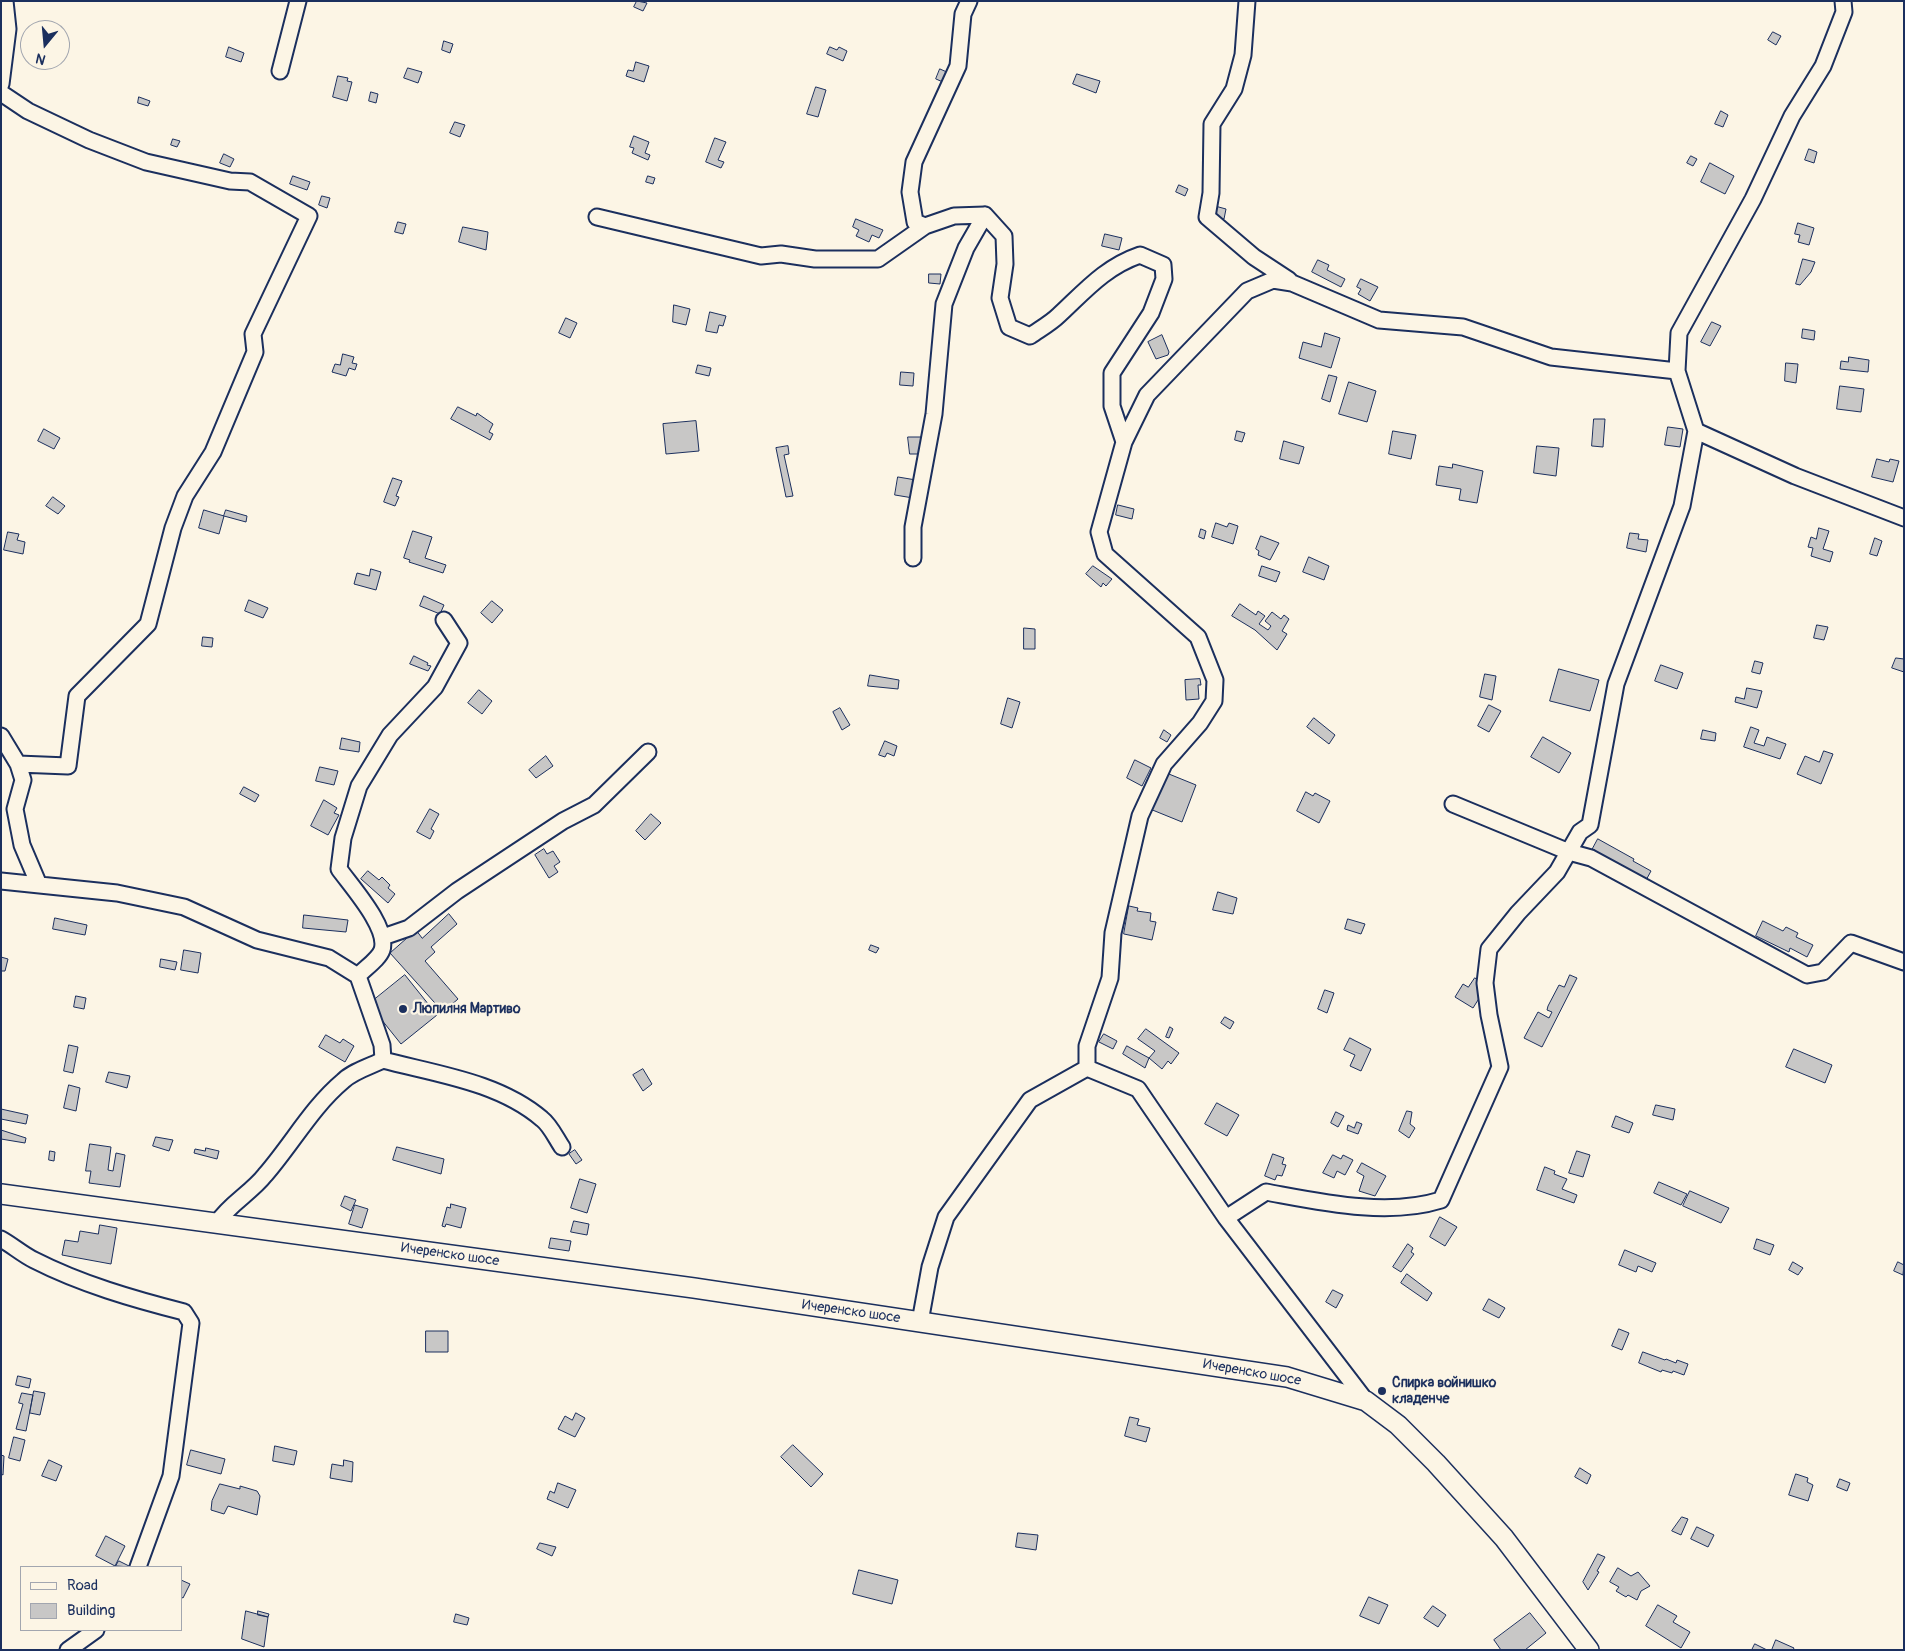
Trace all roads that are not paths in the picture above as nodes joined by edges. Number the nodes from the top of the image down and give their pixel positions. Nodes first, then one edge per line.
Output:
1 (5, 1) edge
2 (298, 1) edge
3 (969, 1) edge
4 (1248, 1) edge
5 (1843, 1) edge
6 (280, 71) dead end
7 (1, 84) edge
8 (1, 93) edge
9 (985, 215) junction
10 (597, 217) dead end
11 (925, 226) junction
12 (1292, 282) junction
13 (1677, 372) junction
14 (1696, 431) junction
15 (1124, 442) junction
16 (1904, 518) edge
17 (913, 558) dead end
18 (444, 620) dead end
19 (1, 736) edge
20 (648, 752) dead end
21 (18, 764) junction
22 (1453, 804) dead end
23 (1569, 852) junction
24 (1, 881) edge
25 (39, 885) junction
26 (383, 937) junction
27 (1904, 962) edge
28 (358, 976) junction
29 (383, 1060) junction
30 (1087, 1068) junction
31 (562, 1147) dead end
32 (1, 1194) edge
33 (1226, 1218) junction
34 (217, 1223) junction
35 (1, 1239) edge
36 (920, 1322) junction
37 (1366, 1401) junction
38 (138, 1566) edge
39 (95, 1631) edge
40 (68, 1650) edge
41 (1589, 1650) edge

1 - 7 street
2 - 6 street
3 - 11 street
4 - 12 street
5 - 13 street
8 - 21 street
9 - 11 street
9 - 15 street
9 - 17 street
10 - 11 street
12 - 13 street
12 - 15 street
13 - 14 street
14 - 16 street
14 - 23 street
15 - 30 street
18 - 26 street
19 - 21 street
20 - 26 street
21 - 25 street
22 - 23 street
23 - 27 street
23 - 33 street
24 - 25 street
25 - 28 street
26 - 28 street
28 - 29 street
29 - 31 street
29 - 34 street
30 - 33 street
30 - 36 street
32 - 34 street, Ичеренско шосе
33 - 37 street
34 - 36 street, Ичеренско шосе
35 - 38 street
36 - 37 street, Ичеренско шосе
37 - 41 street, Ичеренско шосе
39 - 40 street

